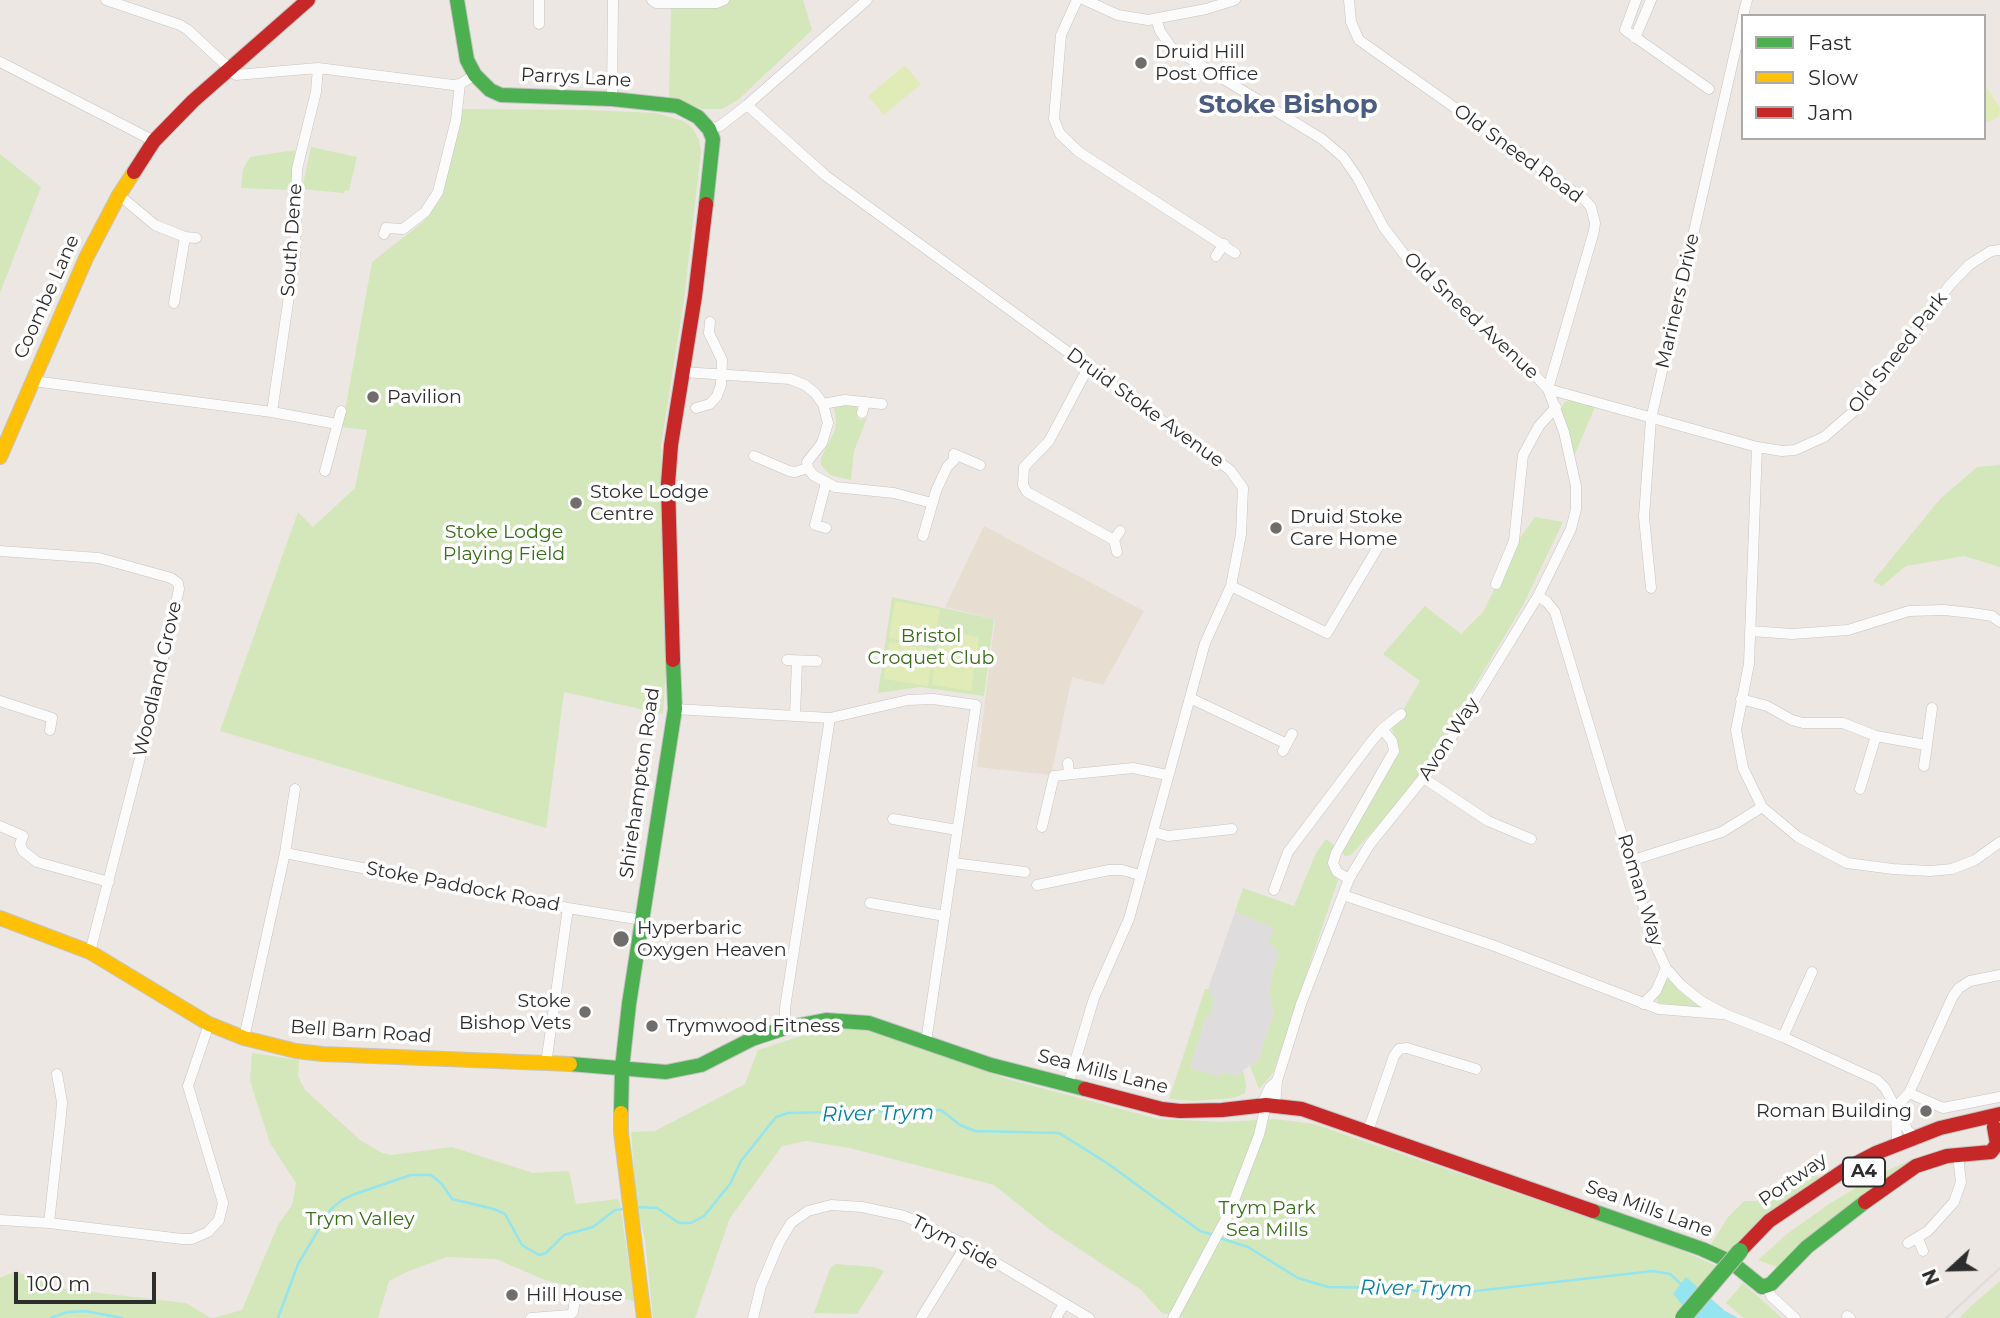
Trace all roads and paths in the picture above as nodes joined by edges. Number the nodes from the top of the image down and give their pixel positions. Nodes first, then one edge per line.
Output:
1 (106, 0) edge
2 (308, 0) edge
3 (457, 0) edge
4 (539, 0) edge
5 (613, 0) edge
6 (652, 0) edge
7 (724, 0) edge
8 (867, 0) edge
9 (1077, 0) edge
10 (1085, 0) edge
11 (1235, 0) edge
12 (1349, 0) edge
13 (1636, 0) edge
14 (1651, 0) edge
15 (1156, 19) junction
16 (539, 24) dead end
17 (1741, 26) edge
18 (1636, 38) junction
19 (0, 62) edge
20 (318, 68) junction
21 (229, 70) junction
22 (475, 75) junction
23 (460, 84) junction
24 (1709, 89) dead end
25 (612, 99) junction
26 (747, 104) junction
27 (709, 129) junction
28 (154, 141) junction
29 (119, 195) junction
30 (384, 234) dead end
31 (1224, 244) junction
32 (2000, 250) edge
33 (1235, 253) dead end
34 (1216, 256) dead end
35 (174, 303) dead end
36 (710, 322) dead end
37 (1089, 366) junction
38 (683, 372) junction
39 (722, 375) junction
40 (33, 381) junction
41 (1548, 389) junction
42 (865, 402) junction
43 (823, 404) junction
44 (882, 404) dead end
45 (1556, 407) junction
46 (696, 408) dead end
47 (341, 411) dead end
48 (272, 412) junction
49 (862, 413) dead end
50 (1651, 419) junction
51 (337, 424) junction
52 (1757, 447) junction
53 (754, 456) dead end
54 (0, 457) edge
55 (980, 465) dead end
56 (808, 468) junction
57 (325, 471) dead end
58 (826, 483) junction
59 (932, 503) junction
60 (826, 528) dead end
61 (923, 537) dead end
62 (1381, 542) dead end
63 (0, 551) edge
64 (1117, 552) dead end
65 (1496, 584) dead end
66 (1231, 586) junction
67 (1651, 588) dead end
68 (1538, 596) junction
69 (2000, 622) edge
70 (1751, 631) junction
71 (817, 661) dead end
72 (1190, 698) junction
73 (1741, 699) junction
74 (0, 701) edge
75 (1932, 708) dead end
76 (675, 709) junction
77 (1401, 714) dead end
78 (795, 716) junction
79 (831, 718) junction
80 (1381, 729) junction
81 (50, 730) dead end
82 (1876, 736) junction
83 (1287, 743) dead end
84 (1926, 746) junction
85 (1924, 766) dead end
86 (1167, 775) junction
87 (1425, 779) junction
88 (295, 789) dead end
89 (1860, 789) dead end
90 (1762, 807) junction
91 (893, 819) dead end
92 (0, 826) edge
93 (1042, 827) dead end
94 (1232, 829) dead end
95 (957, 830) junction
96 (1219, 831) junction
97 (1153, 832) junction
98 (1531, 839) dead end
99 (1220, 844) dead end
100 (1999, 845) edge
101 (285, 853) junction
102 (1017, 859) dead end
103 (1630, 861) junction
104 (953, 863) junction
105 (1046, 872) dead end
106 (1140, 875) junction
107 (1349, 879) junction
108 (109, 882) junction
109 (1274, 890) dead end
110 (1343, 895) junction
111 (870, 903) dead end
112 (568, 908) junction
113 (945, 916) junction
114 (0, 918) edge
115 (642, 920) junction
116 (90, 952) junction
117 (1666, 968) junction
118 (1812, 972) dead end
119 (2000, 975) edge
120 (1643, 1004) junction
121 (1725, 1014) junction
122 (209, 1024) junction
123 (785, 1028) junction
124 (1783, 1037) junction
125 (244, 1038) junction
126 (926, 1042) junction
127 (546, 1064) junction
128 (1471, 1064) dead end
129 (622, 1068) junction
130 (57, 1074) dead end
131 (1068, 1085) junction
132 (1909, 1093) junction
133 (2000, 1097) edge
134 (1267, 1106) junction
135 (1895, 1108) junction
136 (1998, 1122) edge
137 (1368, 1131) junction
138 (1914, 1137) junction
139 (1897, 1144) junction
140 (1997, 1148) edge
141 (1952, 1156) junction
142 (0, 1220) edge
143 (49, 1223) junction
144 (965, 1245) junction
145 (1923, 1251) dead end
146 (1744, 1254) junction
147 (1767, 1286) junction
148 (575, 1299) dead end
149 (1064, 1304) junction
150 (531, 1318) edge
151 (644, 1318) edge
152 (753, 1318) edge
153 (921, 1318) edge
154 (1056, 1318) edge
155 (1088, 1318) edge
156 (1173, 1318) edge
157 (1684, 1318) edge
158 (1698, 1318) edge
159 (1795, 1318) edge

1 - 21 street
2 - 21 main road, Coombe Lane
3 - 22 main road
4 - 16 street
5 - 25 street
6 - 7 street
8 - 26 street
9 - 31 street
10 - 15 street
11 - 15 street
12 - 41 street, Old Sneed Road
13 - 18 street
14 - 18 street
15 - 41 street, Old Sneed Avenue
17 - 50 street, Mariners Drive
18 - 24 street
19 - 28 street
20 - 21 street
20 - 23 street
20 - 48 street, South Dene
21 - 28 main road, Coombe Lane
22 - 23 street
22 - 25 main road, Parrys Lane
23 - 30 street
25 - 27 main road, Parrys Lane
26 - 27 street
26 - 37 street, Druid Stoke Avenue
27 - 38 main road, Shirehampton Road
28 - 29 main road, Coombe Lane
29 - 35 street
29 - 40 main road, Coombe Lane
31 - 33 street
31 - 34 street
32 - 52 street, Old Sneed Park
36 - 39 street
37 - 64 street
37 - 66 street, Druid Stoke Avenue
38 - 39 street
38 - 76 main road, Shirehampton Road
39 - 43 street
39 - 46 street
40 - 48 street
40 - 54 main road, Coombe Lane
41 - 45 street, Avon Way
41 - 50 street, Old Sneed Park
42 - 43 street
42 - 44 street
42 - 49 street
43 - 56 street
45 - 65 street
45 - 68 street, Avon Way
47 - 51 street
48 - 51 street
50 - 52 street, Old Sneed Park
50 - 67 street, Mariners Drive
51 - 57 street
52 - 70 street
53 - 56 street
55 - 59 street
56 - 58 street
58 - 59 street
58 - 60 street
59 - 61 street
62 - 66 street
63 - 108 street, Woodland Grove
66 - 72 street, Druid Stoke Avenue
68 - 87 street, Avon Way
68 - 103 street, Roman Way
69 - 70 street
70 - 73 street
71 - 78 street
72 - 83 street
72 - 86 street, Druid Stoke Avenue
73 - 82 street
73 - 90 street
74 - 81 street
75 - 84 street
76 - 78 street
76 - 115 main road, Shirehampton Road
77 - 80 street
78 - 79 street
79 - 95 street
79 - 123 street
80 - 107 street
80 - 109 street
82 - 84 street
82 - 89 street
84 - 85 street
86 - 93 street
86 - 97 street, Druid Stoke Avenue
87 - 98 street
87 - 107 street, Avon Way
88 - 101 street
90 - 100 street
90 - 103 street
91 - 95 street
92 - 108 street
94 - 96 street
95 - 104 street
96 - 97 street
96 - 99 street
97 - 106 street, Druid Stoke Avenue
101 - 112 street, Stoke Paddock Road
101 - 125 street
102 - 104 street
103 - 117 street, Roman Way
104 - 113 street
105 - 106 street
106 - 131 street, Druid Stoke Avenue
107 - 110 street, Avon Way
108 - 116 street, Woodland Grove
110 - 120 street
110 - 134 street, Avon Way
111 - 113 street
112 - 115 street, Stoke Paddock Road
112 - 127 street
113 - 126 street
114 - 116 main road, Bell Barn Road
115 - 129 main road, Shirehampton Road
116 - 122 main road, Bell Barn Road
117 - 120 street
117 - 121 street, Roman Way
118 - 124 street
119 - 132 street
120 - 121 street
121 - 124 street, Roman Way
122 - 125 main road, Bell Barn Road
122 - 143 street
123 - 126 main road, Sea Mills Lane
123 - 129 main road, Sea Mills Lane
124 - 135 street, Roman Way
125 - 127 main road, Bell Barn Road
126 - 131 main road, Sea Mills Lane
127 - 129 main road, Bell Barn Road
128 - 137 street
129 - 151 main road, Shirehampton Road
130 - 143 street
131 - 134 main road, Sea Mills Lane
132 - 133 street
132 - 135 street
134 - 137 main road, Sea Mills Lane
134 - 156 street, Avon Way
135 - 138 street, Roman Way
135 - 139 street
136 - 138 main road, Portway / A4
136 - 140 main road
136 - 146 main road, Portway / A4
137 - 147 main road, Sea Mills Lane
138 - 139 main road, Portway / A4
139 - 146 main road, Portway / A4
140 - 141 main road
141 - 145 street
141 - 147 main road
142 - 143 street
144 - 149 street, Trym Side
144 - 152 street, Trym Side
144 - 153 street
146 - 157 main road, Portway / A4, bridge
146 - 158 main road, Portway / A4
147 - 159 street, Sea Mills Lane
148 - 150 street
149 - 154 street
149 - 155 street, Trym Side

